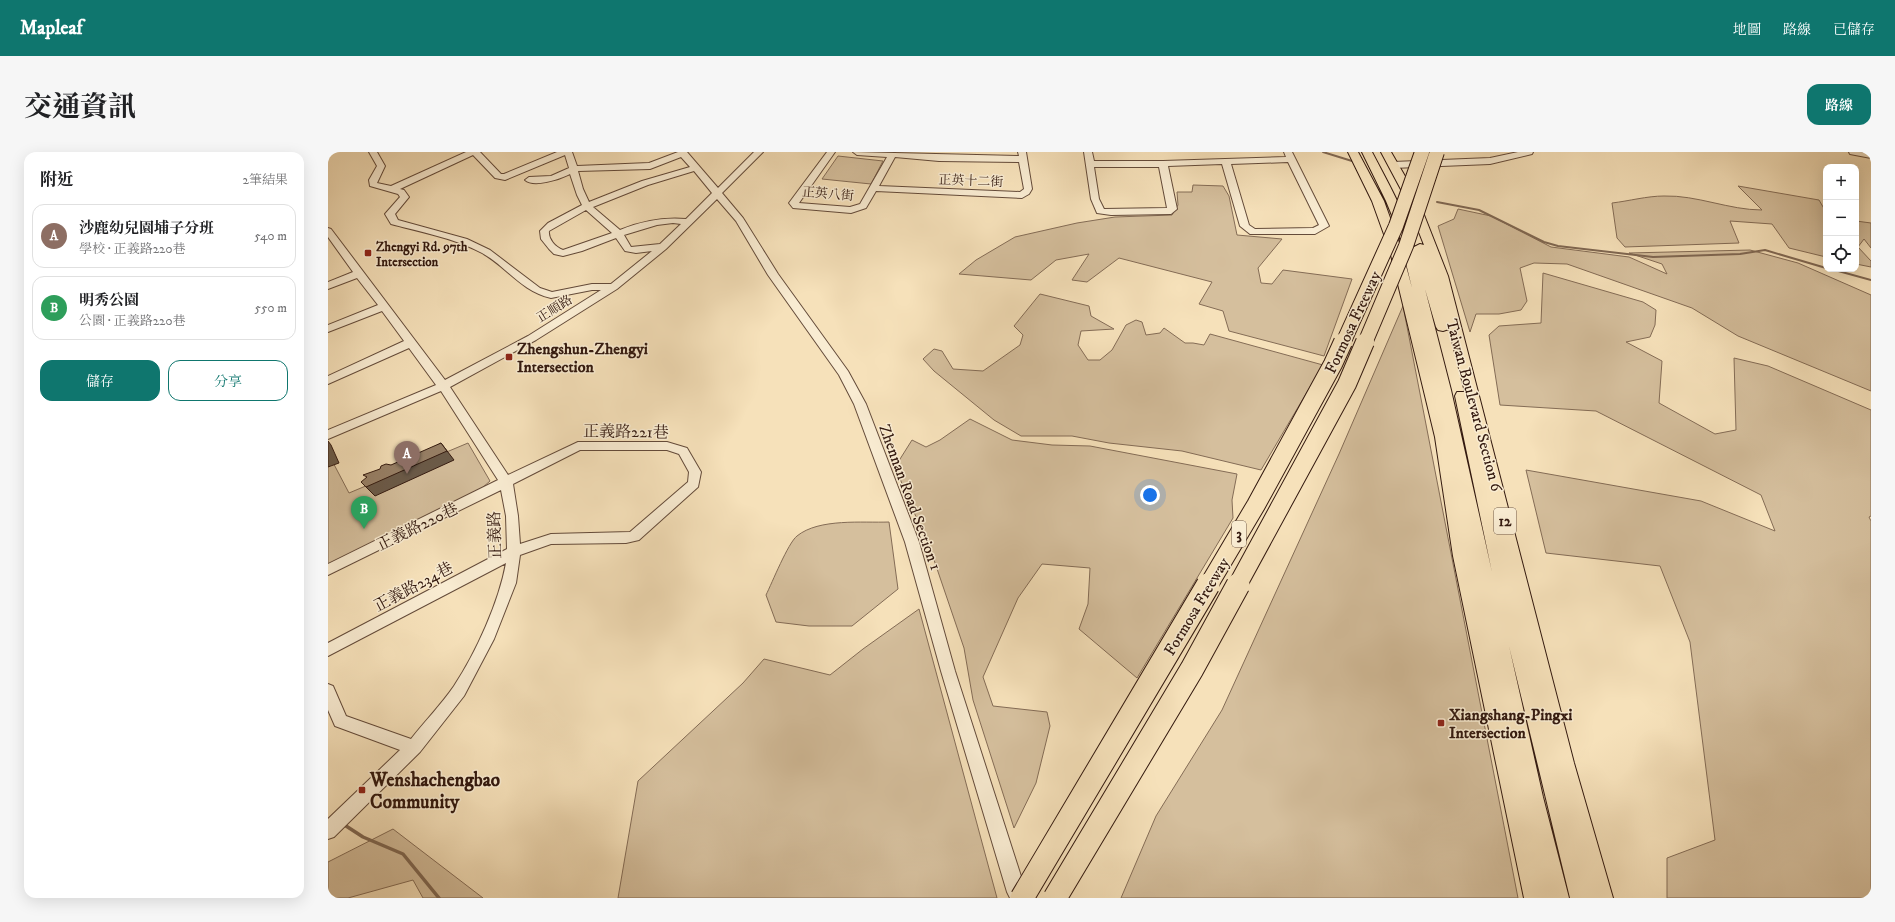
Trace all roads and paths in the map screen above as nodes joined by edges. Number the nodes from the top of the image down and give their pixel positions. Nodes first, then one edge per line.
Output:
1 (373, 152) edge
2 (474, 152) edge
3 (564, 152) edge
4 (568, 152) edge
5 (683, 152) edge
6 (759, 152) edge
7 (831, 152) edge
8 (857, 152) edge
9 (1088, 152) edge
10 (1353, 152) edge
11 (1367, 152) edge
12 (1375, 152) edge
13 (1422, 152) edge
14 (1437, 152) edge
15 (1529, 152) edge
16 (1853, 152) edge
17 (892, 155) junction
18 (1022, 155) edge
19 (1871, 155) edge
20 (1290, 156) edge
21 (1390, 158) edge
22 (1226, 163) junction
23 (1090, 164) junction
24 (1163, 164) junction
25 (574, 168) junction
26 (696, 168) junction
27 (529, 180) dead end
28 (873, 188) junction
29 (393, 189) junction
30 (717, 193) junction
31 (587, 206) junction
32 (689, 222) junction
33 (328, 231) edge
34 (619, 234) junction
35 (333, 244) edge
36 (664, 247) junction
37 (360, 273) junction
38 (328, 286) edge
39 (613, 287) junction
40 (383, 307) junction
41 (328, 329) edge
42 (410, 343) junction
43 (328, 380) edge
44 (443, 386) junction
45 (328, 435) edge
46 (506, 482) junction
47 (514, 552) junction
48 (328, 570) edge
49 (328, 650) edge
50 (328, 691) edge
51 (414, 747) junction
52 (328, 831) edge
53 (1021, 898) edge
54 (1055, 898) edge
55 (1536, 898) edge
56 (1557, 898) edge
57 (1582, 898) edge
58 (1601, 898) edge

1 - 29 street
2 - 3 street
2 - 29 street
4 - 25 street
5 - 25 street
5 - 26 street, Zhennan Road Section 1
6 - 30 street, 正順路
7 - 28 street, 正英八街
8 - 17 street
9 - 23 street
10 - 55 main road
11 - 56 main road, Taiwan Boulevard Section 6 / 12
12 - 57 main road, Taiwan Boulevard Section 6 / 12
13 - 53 highway, Formosa Freeway / 3, bridge
14 - 54 highway, Formosa Freeway / 3, bridge
15 - 21 street
16 - 19 street
17 - 18 street
17 - 28 street, 正英八街
18 - 28 street, 正英十二街
20 - 22 street
20 - 22 street
21 - 58 main road, Taiwan Boulevard Section 6 / 12
22 - 24 street
23 - 24 street
23 - 24 street
25 - 27 street
25 - 31 street
26 - 30 street, Zhennan Road Section 1
26 - 31 street
29 - 39 street
30 - 32 street, 正順路
30 - 53 street, Zhennan Road Section 1
31 - 34 street
31 - 34 street
32 - 34 street
32 - 36 street, 正順路
33 - 35 street, 正義路
34 - 36 street
35 - 37 street, 正義路
36 - 39 street, 正順路
37 - 38 street
37 - 40 street, 正義路
39 - 44 street, 正順路
40 - 41 street
40 - 42 street, 正義路
42 - 43 street
42 - 44 street, 正義路
44 - 45 street, 正順路
44 - 46 street, 正義路
46 - 47 street, 正義路
46 - 47 street, 正義路221巷
46 - 48 street, 正義路220巷
47 - 49 street, 正義路234巷
47 - 51 street, 正義路
50 - 51 street
51 - 52 street, 正義路

